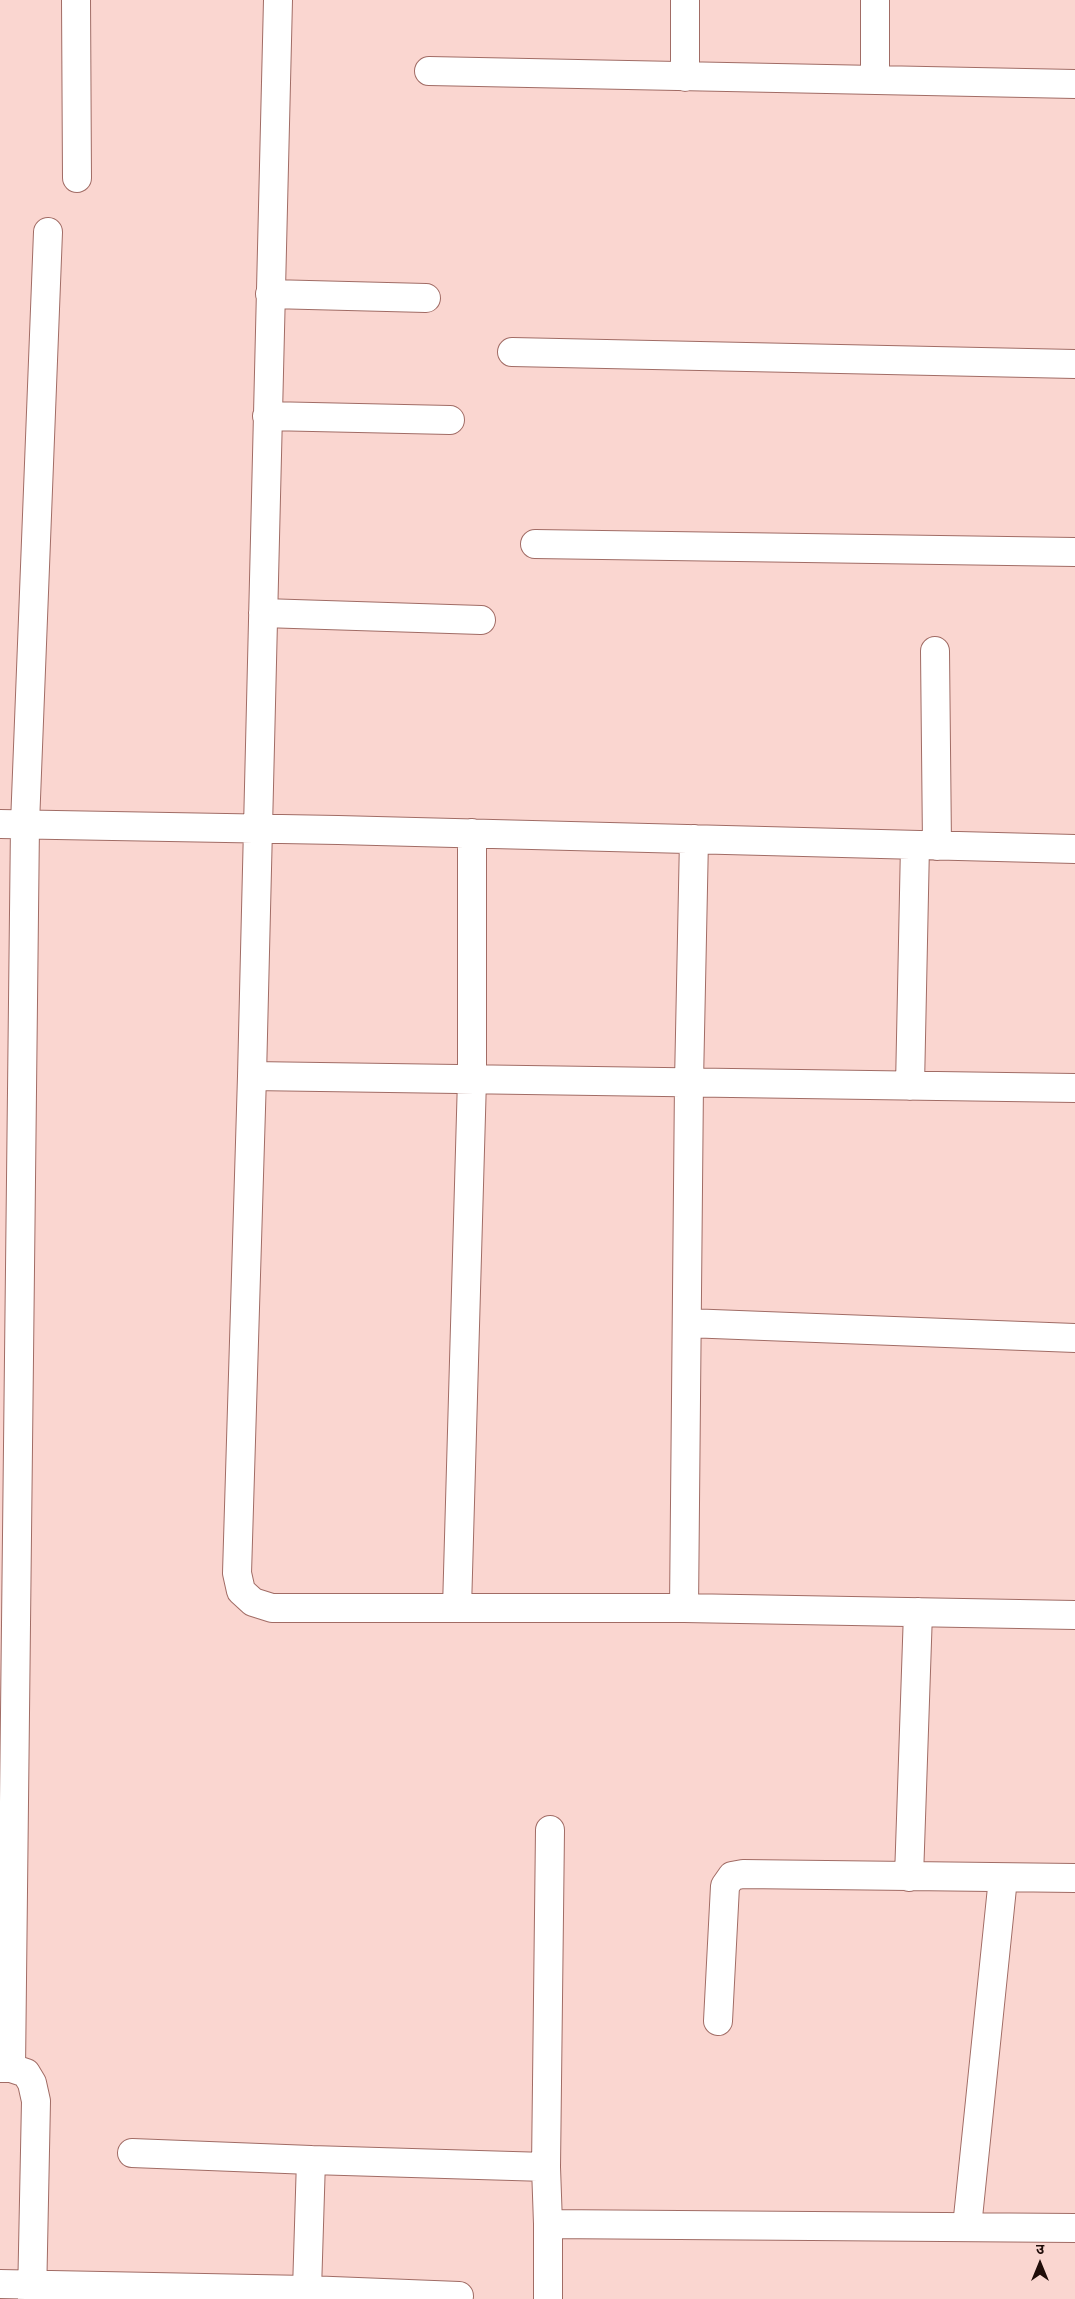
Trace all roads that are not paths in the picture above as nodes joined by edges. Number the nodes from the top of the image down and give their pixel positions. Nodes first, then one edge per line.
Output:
1 (76, 0) edge
2 (278, 0) edge
3 (685, 0) edge
4 (876, 0) edge
5 (429, 71) dead end
6 (685, 76) junction
7 (875, 80) junction
8 (1075, 84) edge
9 (77, 178) dead end
10 (48, 232) dead end
11 (270, 294) junction
12 (426, 298) dead end
13 (512, 352) dead end
14 (1075, 364) edge
15 (267, 416) junction
16 (450, 420) dead end
17 (535, 544) dead end
18 (1075, 552) edge
19 (263, 613) junction
20 (481, 620) dead end
21 (935, 651) dead end
22 (13, 824) edge
23 (257, 828) junction
24 (472, 833) junction
25 (694, 839) junction
26 (926, 846) junction
27 (1075, 849) edge
28 (252, 1076) junction
29 (472, 1079) junction
30 (689, 1082) junction
31 (910, 1086) junction
32 (1075, 1088) edge
33 (687, 1323) junction
34 (1075, 1338) edge
35 (457, 1608) junction
36 (684, 1608) junction
37 (918, 1612) junction
38 (1075, 1615) edge
39 (550, 1830) dead end
40 (908, 1877) junction
41 (1003, 1878) junction
42 (1075, 1878) edge
43 (718, 2021) dead end
44 (5, 2068) edge
45 (132, 2153) dead end
46 (311, 2160) junction
47 (546, 2167) junction
48 (548, 2224) junction
49 (967, 2227) junction
50 (1075, 2228) edge
51 (0, 2284) edge
52 (307, 2290) junction
53 (32, 2292) edge
54 (459, 2296) dead end
55 (548, 2299) edge

1 - 9 street
2 - 11 street
3 - 6 street
4 - 7 street
5 - 6 street
6 - 7 street
7 - 8 street
10 - 22 street
11 - 12 street
11 - 15 street
13 - 14 street
15 - 16 street
15 - 19 street
17 - 18 street
19 - 20 street
19 - 23 street
21 - 26 street
22 - 23 street
22 - 44 street
23 - 24 street
23 - 28 street
24 - 25 street
24 - 29 street
25 - 26 street
25 - 30 street
26 - 27 street
26 - 31 street
28 - 29 street
28 - 35 street
29 - 30 street
29 - 35 street
30 - 31 street
30 - 33 street
31 - 32 street
33 - 34 street
33 - 36 street
35 - 36 street
36 - 37 street
37 - 38 street
37 - 40 street
39 - 47 street
40 - 41 street
40 - 43 street
41 - 42 street
41 - 49 street
44 - 53 street
45 - 46 street
46 - 47 street
46 - 52 street
47 - 48 street
48 - 49 street
48 - 55 street
49 - 50 street
51 - 53 street
52 - 53 street
52 - 54 street

